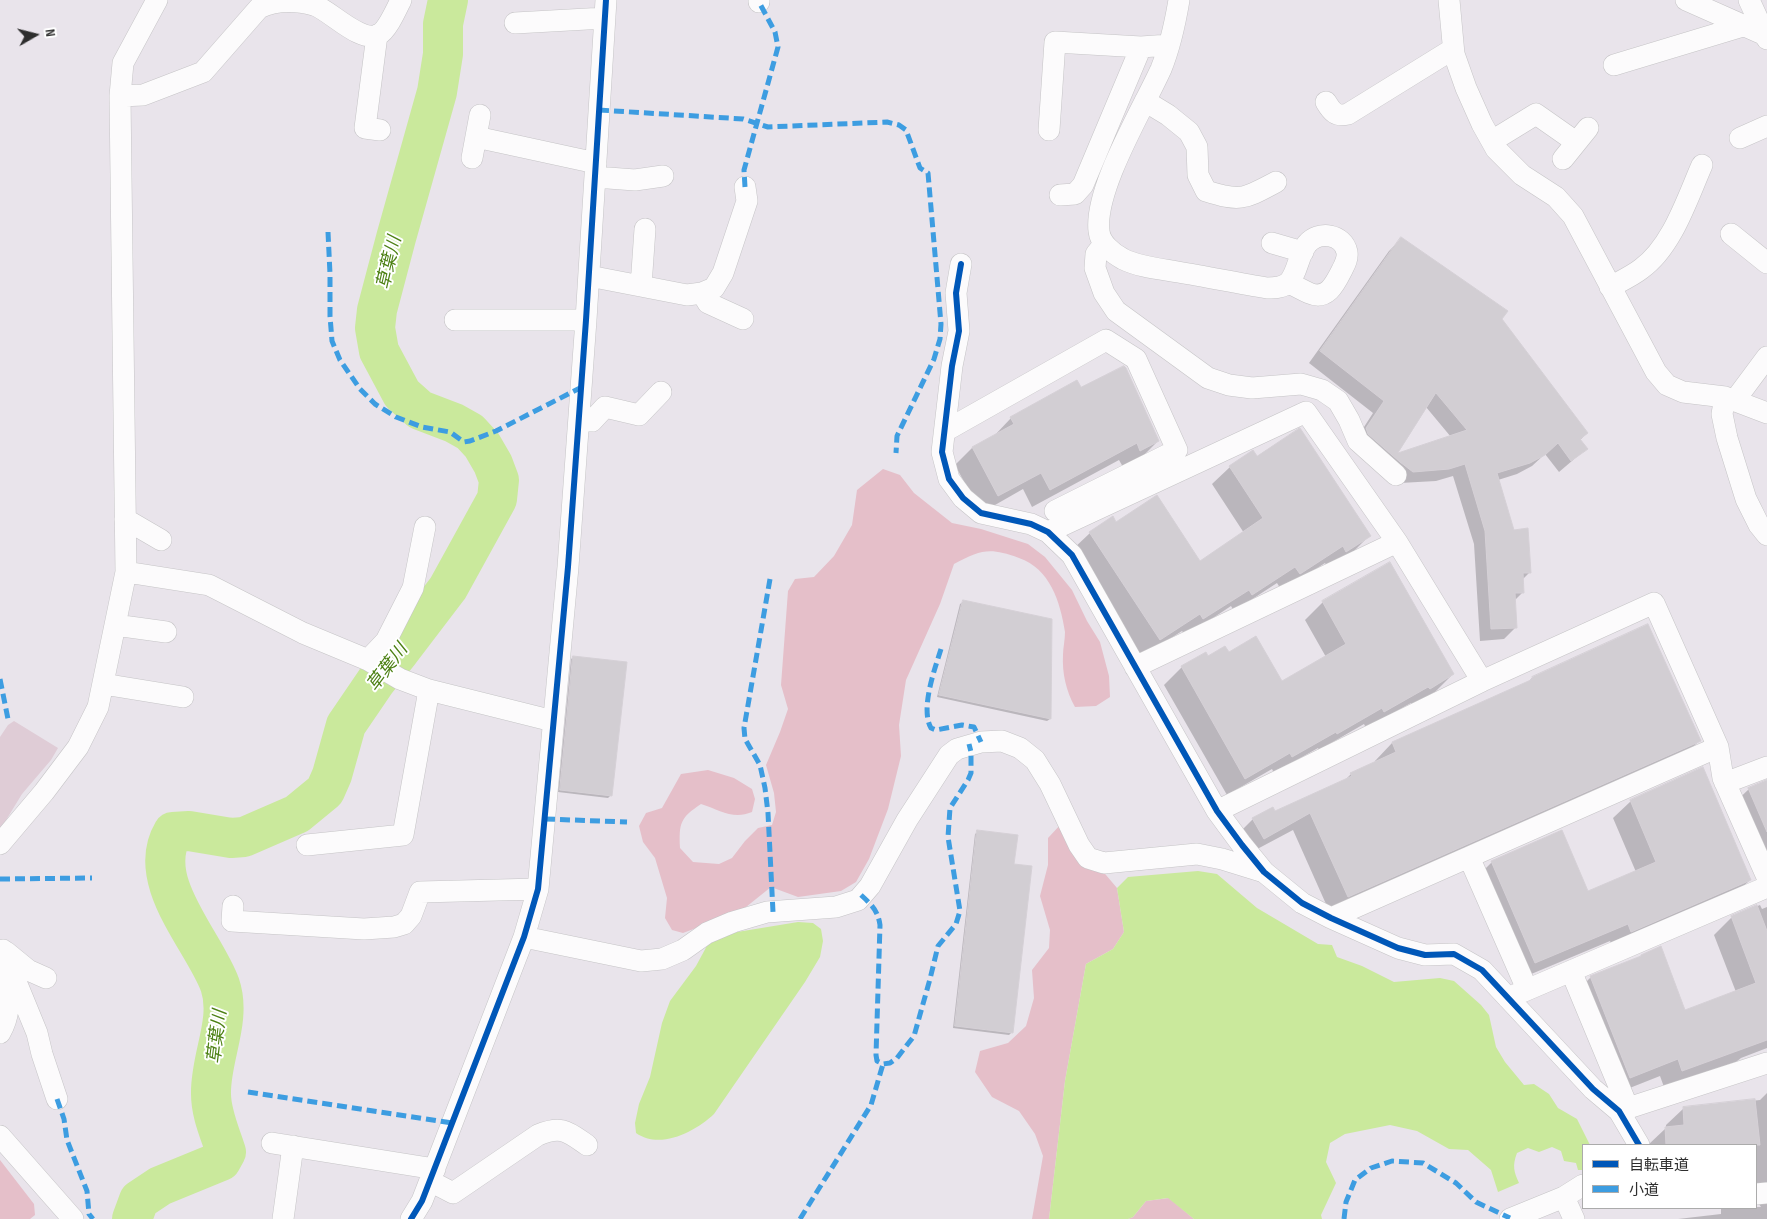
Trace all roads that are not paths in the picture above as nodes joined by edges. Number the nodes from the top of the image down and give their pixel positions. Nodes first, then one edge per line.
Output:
1 (157, 0) edge
2 (402, 0) edge
3 (1179, 0) edge
4 (1449, 0) edge
5 (1686, 0) edge
6 (1749, 0) edge
7 (606, 9) edge
8 (515, 23) dead end
9 (1743, 26) junction
10 (377, 35) junction
11 (1766, 37) edge
12 (1169, 45) junction
13 (1141, 47) junction
14 (1453, 49) junction
15 (1614, 65) dead end
16 (120, 96) junction
17 (1145, 101) junction
18 (1326, 102) dead end
19 (480, 115) dead end
20 (1767, 126) edge
21 (380, 130) dead end
22 (1049, 130) dead end
23 (1740, 138) dead end
24 (1492, 141) junction
25 (1563, 159) dead end
26 (1702, 165) dead end
27 (596, 170) junction
28 (663, 176) dead end
29 (1276, 182) dead end
30 (745, 187) dead end
31 (1060, 195) dead end
32 (645, 229) dead end
33 (1731, 234) dead end
34 (1272, 243) dead end
35 (1104, 244) junction
36 (1303, 252) junction
37 (1767, 263) edge
38 (961, 264) dead end
39 (589, 276) junction
40 (1288, 283) junction
41 (641, 286) junction
42 (1610, 287) junction
43 (702, 293) junction
44 (743, 319) dead end
45 (455, 320) dead end
46 (586, 320) junction
47 (1767, 357) edge
48 (661, 392) dead end
49 (1730, 399) junction
50 (1767, 413) edge
51 (579, 421) junction
52 (946, 431) junction
53 (1396, 475) dead end
54 (1055, 511) dead end
55 (125, 519) junction
56 (425, 527) dead end
57 (1048, 532) junction
58 (1767, 535) edge
59 (161, 540) dead end
60 (1397, 542) junction
61 (126, 572) junction
62 (115, 625) junction
63 (166, 632) dead end
64 (372, 662) junction
65 (1135, 667) junction
66 (1482, 681) junction
67 (103, 684) junction
68 (429, 690) junction
69 (183, 697) dead end
70 (553, 721) junction
71 (1718, 747) junction
72 (1767, 767) edge
73 (1725, 783) junction
74 (1218, 811) junction
75 (0, 844) edge
76 (307, 845) dead end
77 (1470, 857) junction
78 (1264, 872) junction
79 (1767, 877) edge
80 (1767, 887) edge
81 (538, 889) junction
82 (233, 906) dead end
83 (1331, 918) junction
84 (524, 937) junction
85 (2, 944) edge
86 (1571, 971) junction
87 (46, 978) dead end
88 (1527, 990) junction
89 (1508, 998) junction
90 (0, 1033) edge
91 (1767, 1062) edge
92 (57, 1099) dead end
93 (1624, 1114) junction
94 (0, 1136) edge
95 (272, 1143) dead end
96 (1621, 1144) edge
97 (1639, 1144) edge
98 (293, 1146) junction
99 (587, 1146) dead end
100 (432, 1175) junction
101 (1582, 1186) edge
102 (1564, 1197) junction
103 (73, 1219) edge
104 (283, 1219) edge
105 (411, 1219) edge
106 (1510, 1219) edge
107 (1574, 1219) edge

1 - 16 street
2 - 10 street
3 - 12 street
4 - 14 street
5 - 9 street
6 - 11 street
7 - 8 street
7 - 27 street
9 - 11 street
9 - 15 street
10 - 16 street
10 - 21 street
12 - 13 street
12 - 17 street
13 - 22 street
13 - 31 street
14 - 18 street
14 - 24 street
16 - 55 street
17 - 29 street
17 - 35 street
19 - 27 street
20 - 23 street
24 - 25 street
24 - 42 street
26 - 42 street
27 - 28 street
27 - 39 street
30 - 43 street
32 - 41 street
33 - 37 street
34 - 36 street
35 - 40 street
35 - 53 street
36 - 40 street
36 - 40 street
38 - 52 street
39 - 41 street
39 - 46 street
41 - 43 street
42 - 49 street
43 - 44 street
45 - 46 street
46 - 51 street
47 - 49 street
48 - 51 street
49 - 50 street
49 - 58 street
51 - 70 street
52 - 54 street
52 - 57 street
55 - 59 street
55 - 61 street
56 - 64 street
57 - 60 street
57 - 65 street
60 - 65 street
60 - 66 street
61 - 62 street
61 - 64 street
62 - 63 street
62 - 67 street
64 - 68 street
65 - 74 street
66 - 71 street
66 - 74 street
67 - 69 street
67 - 75 street
68 - 70 street
68 - 76 street
70 - 81 street
71 - 73 street
71 - 77 street
72 - 73 street
73 - 79 street
74 - 78 street
77 - 83 street
77 - 88 street
78 - 83 street
78 - 84 street
80 - 86 street
81 - 82 street
81 - 84 street
83 - 89 street
84 - 100 street
85 - 87 street
85 - 90 street
85 - 92 street
86 - 88 street
86 - 93 street
88 - 89 street
89 - 93 street
91 - 93 street
93 - 96 street
93 - 97 street
94 - 103 street
95 - 98 street
98 - 100 street
98 - 104 street
99 - 100 street
100 - 105 street
101 - 102 street
102 - 106 street
102 - 107 street

